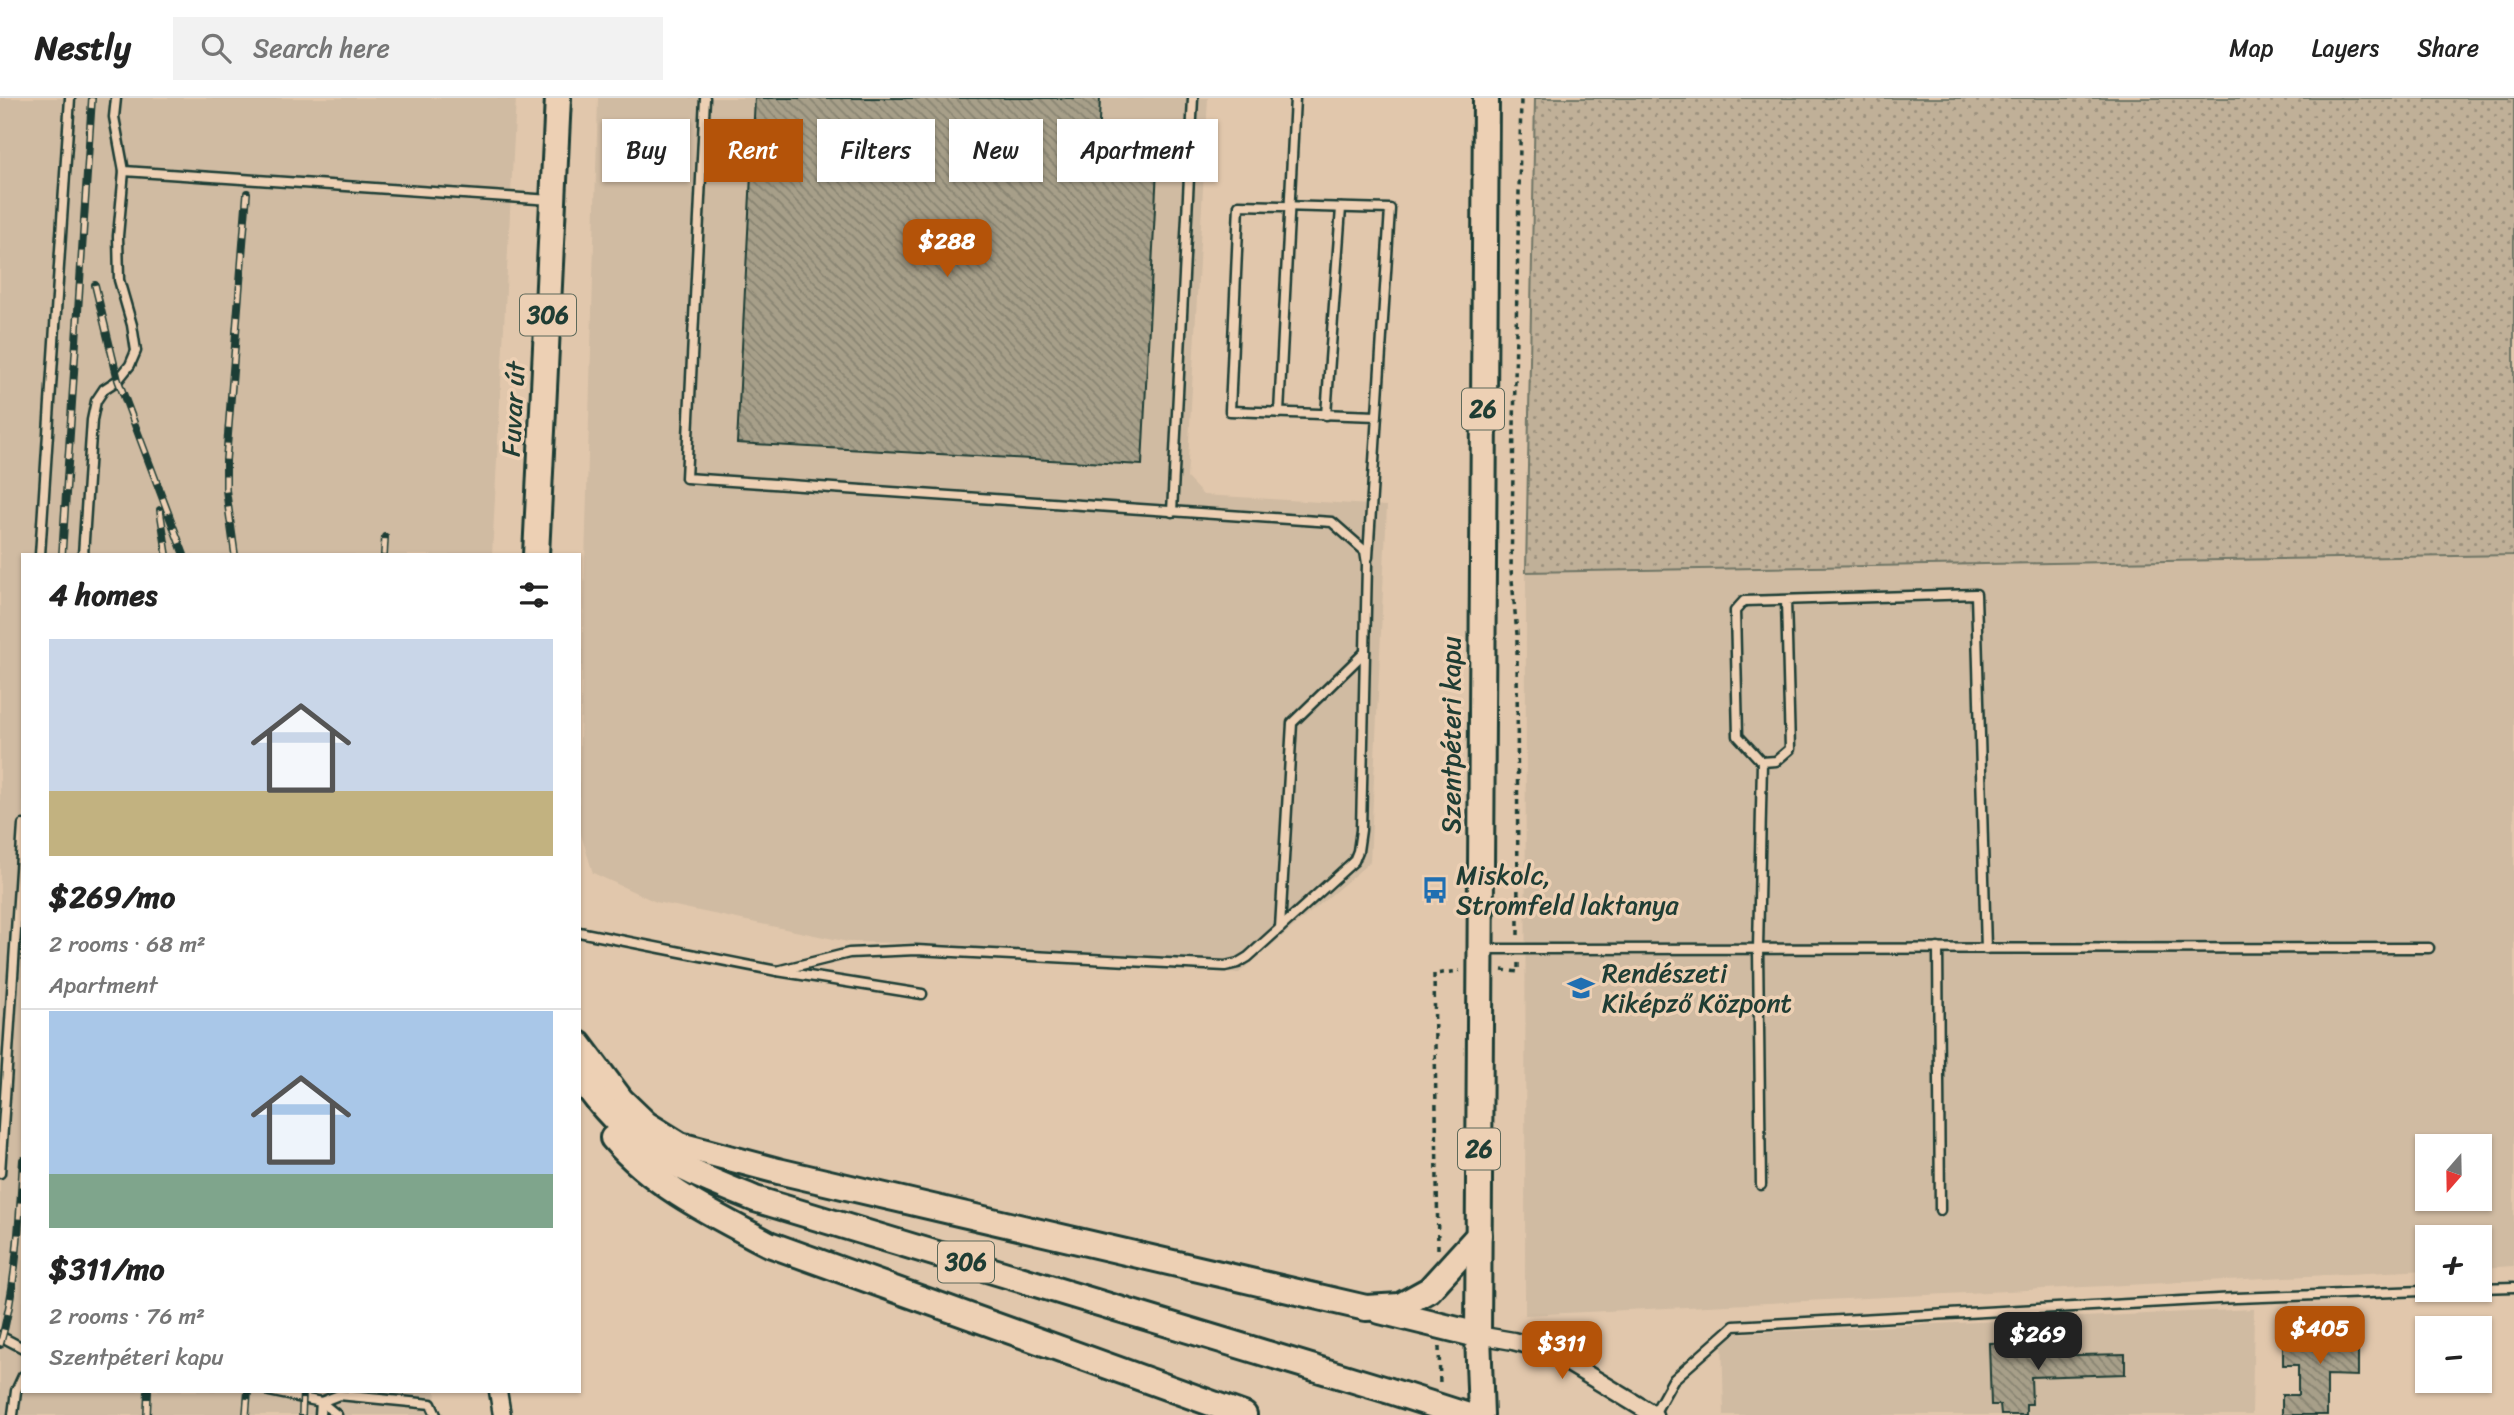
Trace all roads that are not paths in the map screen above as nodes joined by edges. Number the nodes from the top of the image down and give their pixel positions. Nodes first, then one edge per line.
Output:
1 (70, 98) edge
2 (116, 98) edge
3 (558, 98) edge
4 (705, 98) edge
5 (1193, 98) edge
6 (1295, 98) edge
7 (1486, 98) edge
8 (124, 171) junction
9 (553, 200) junction
10 (1289, 206) junction
11 (1341, 208) junction
12 (1279, 413) junction
13 (1326, 415) junction
14 (1377, 416) junction
15 (1172, 512) junction
16 (40, 553) edge
17 (83, 553) edge
18 (536, 553) edge
19 (1367, 564) junction
20 (1786, 600) junction
21 (1365, 652) junction
22 (1762, 762) junction
23 (21, 855) edge
24 (1280, 928) junction
25 (581, 932) edge
26 (1938, 948) junction
27 (1986, 948) junction
28 (2429, 948) dead end
29 (1758, 949) junction
30 (1480, 959) junction
31 (776, 971) junction
32 (922, 994) dead end
33 (581, 1047) edge
34 (581, 1078) edge
35 (581, 1099) edge
36 (0, 1173) edge
37 (1761, 1185) dead end
38 (1940, 1210) dead end
39 (1479, 1236) junction
40 (2514, 1287) edge
41 (2492, 1288) edge
42 (2415, 1291) edge
43 (1366, 1308) junction
44 (1478, 1335) junction
45 (0, 1336) edge
46 (21, 1347) edge
47 (21, 1380) edge
48 (278, 1393) edge
49 (498, 1393) edge
50 (321, 1402) junction
51 (13, 1415) edge
52 (320, 1415) edge
53 (337, 1415) edge
54 (436, 1415) edge
55 (502, 1415) edge
56 (1244, 1415) edge
57 (1465, 1415) edge
58 (1481, 1415) edge
59 (1654, 1415) edge

1 - 16 lane
2 - 8 lane
3 - 9 main road, Fuvar út / 306
4 - 15 lane
5 - 15 lane
6 - 10 lane
7 - 30 main road, Szentpéteri kapu / 26
8 - 9 lane
8 - 17 lane
9 - 18 main road, Fuvar út / 306
10 - 11 lane
10 - 12 lane
10 - 12 lane
11 - 13 lane
11 - 14 lane
12 - 13 lane
13 - 14 lane
14 - 19 lane
15 - 19 lane
19 - 21 lane
20 - 22 lane
20 - 22 lane
20 - 27 lane
21 - 24 lane
21 - 24 lane
22 - 29 lane
23 - 36 lane
24 - 31 lane
25 - 31 lane
26 - 27 lane
26 - 29 lane
26 - 38 lane
27 - 28 lane
29 - 30 lane
29 - 37 lane
30 - 39 main road, Szentpéteri kapu / 26
31 - 32 lane
33 - 43 main road
34 - 57 main road, 306, bridge
35 - 56 main road
39 - 43 main road
39 - 44 main road, Szentpéteri kapu / 26
40 - 41 lane
42 - 59 lane
43 - 44 main road
44 - 58 main road, Szentpéteri kapu / 26
44 - 59 street
45 - 46 lane
47 - 51 lane
48 - 50 lane
49 - 55 street
50 - 52 lane
50 - 53 lane
50 - 54 lane

